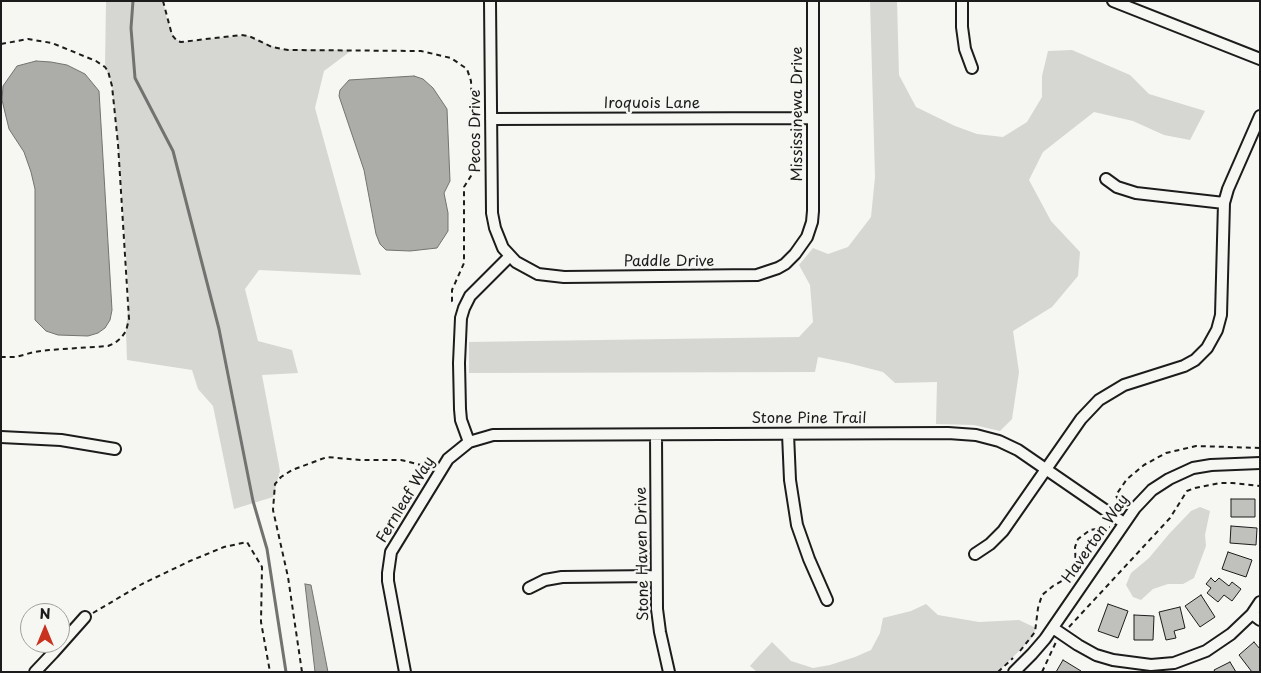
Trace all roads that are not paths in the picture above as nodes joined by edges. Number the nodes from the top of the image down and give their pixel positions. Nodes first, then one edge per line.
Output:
1 (490, 1) edge
2 (813, 1) edge
3 (962, 1) edge
4 (1113, 1) edge
5 (1260, 59) edge
6 (972, 68) dead end
7 (1260, 116) edge
8 (813, 118) junction
9 (491, 119) junction
10 (1106, 179) dead end
11 (1224, 203) junction
12 (811, 227) joint
13 (510, 256) junction
14 (788, 434) junction
15 (656, 435) junction
16 (1, 437) edge
17 (469, 442) junction
18 (115, 449) dead end
19 (1260, 463) edge
20 (1046, 470) junction
21 (1124, 523) junction
22 (975, 554) dead end
23 (656, 576) junction
24 (528, 588) dead end
25 (826, 600) dead end
26 (1260, 602) edge
27 (1256, 617) edge
28 (85, 618) dead end
29 (1053, 628) junction
30 (35, 672) edge
31 (405, 672) edge
32 (669, 672) edge
33 (1014, 672) edge

1 - 9 street, Pecos Drive
2 - 8 street, Mississinewa Drive
3 - 6 street
4 - 5 street
7 - 11 street
8 - 9 street, Iroquois Lane
8 - 12 street, Mississinewa Drive
9 - 13 street, Pecos Drive
10 - 11 street
11 - 20 street
12 - 13 street, Paddle Drive
13 - 17 street
14 - 15 street, Stone Pine Trail
14 - 20 street, Stone Pine Trail
14 - 25 street
15 - 17 street, Stone Pine Trail
15 - 23 street, Stone Haven Drive
16 - 18 street
17 - 31 street, Fernleaf Way
19 - 21 street, Haverton Way
20 - 21 street, Stone Pine Trail
20 - 22 street
21 - 29 street, Haverton Way
23 - 24 street
23 - 32 street, Stone Haven Drive
26 - 27 street
27 - 29 street
28 - 30 street
29 - 33 street, Haverton Way

